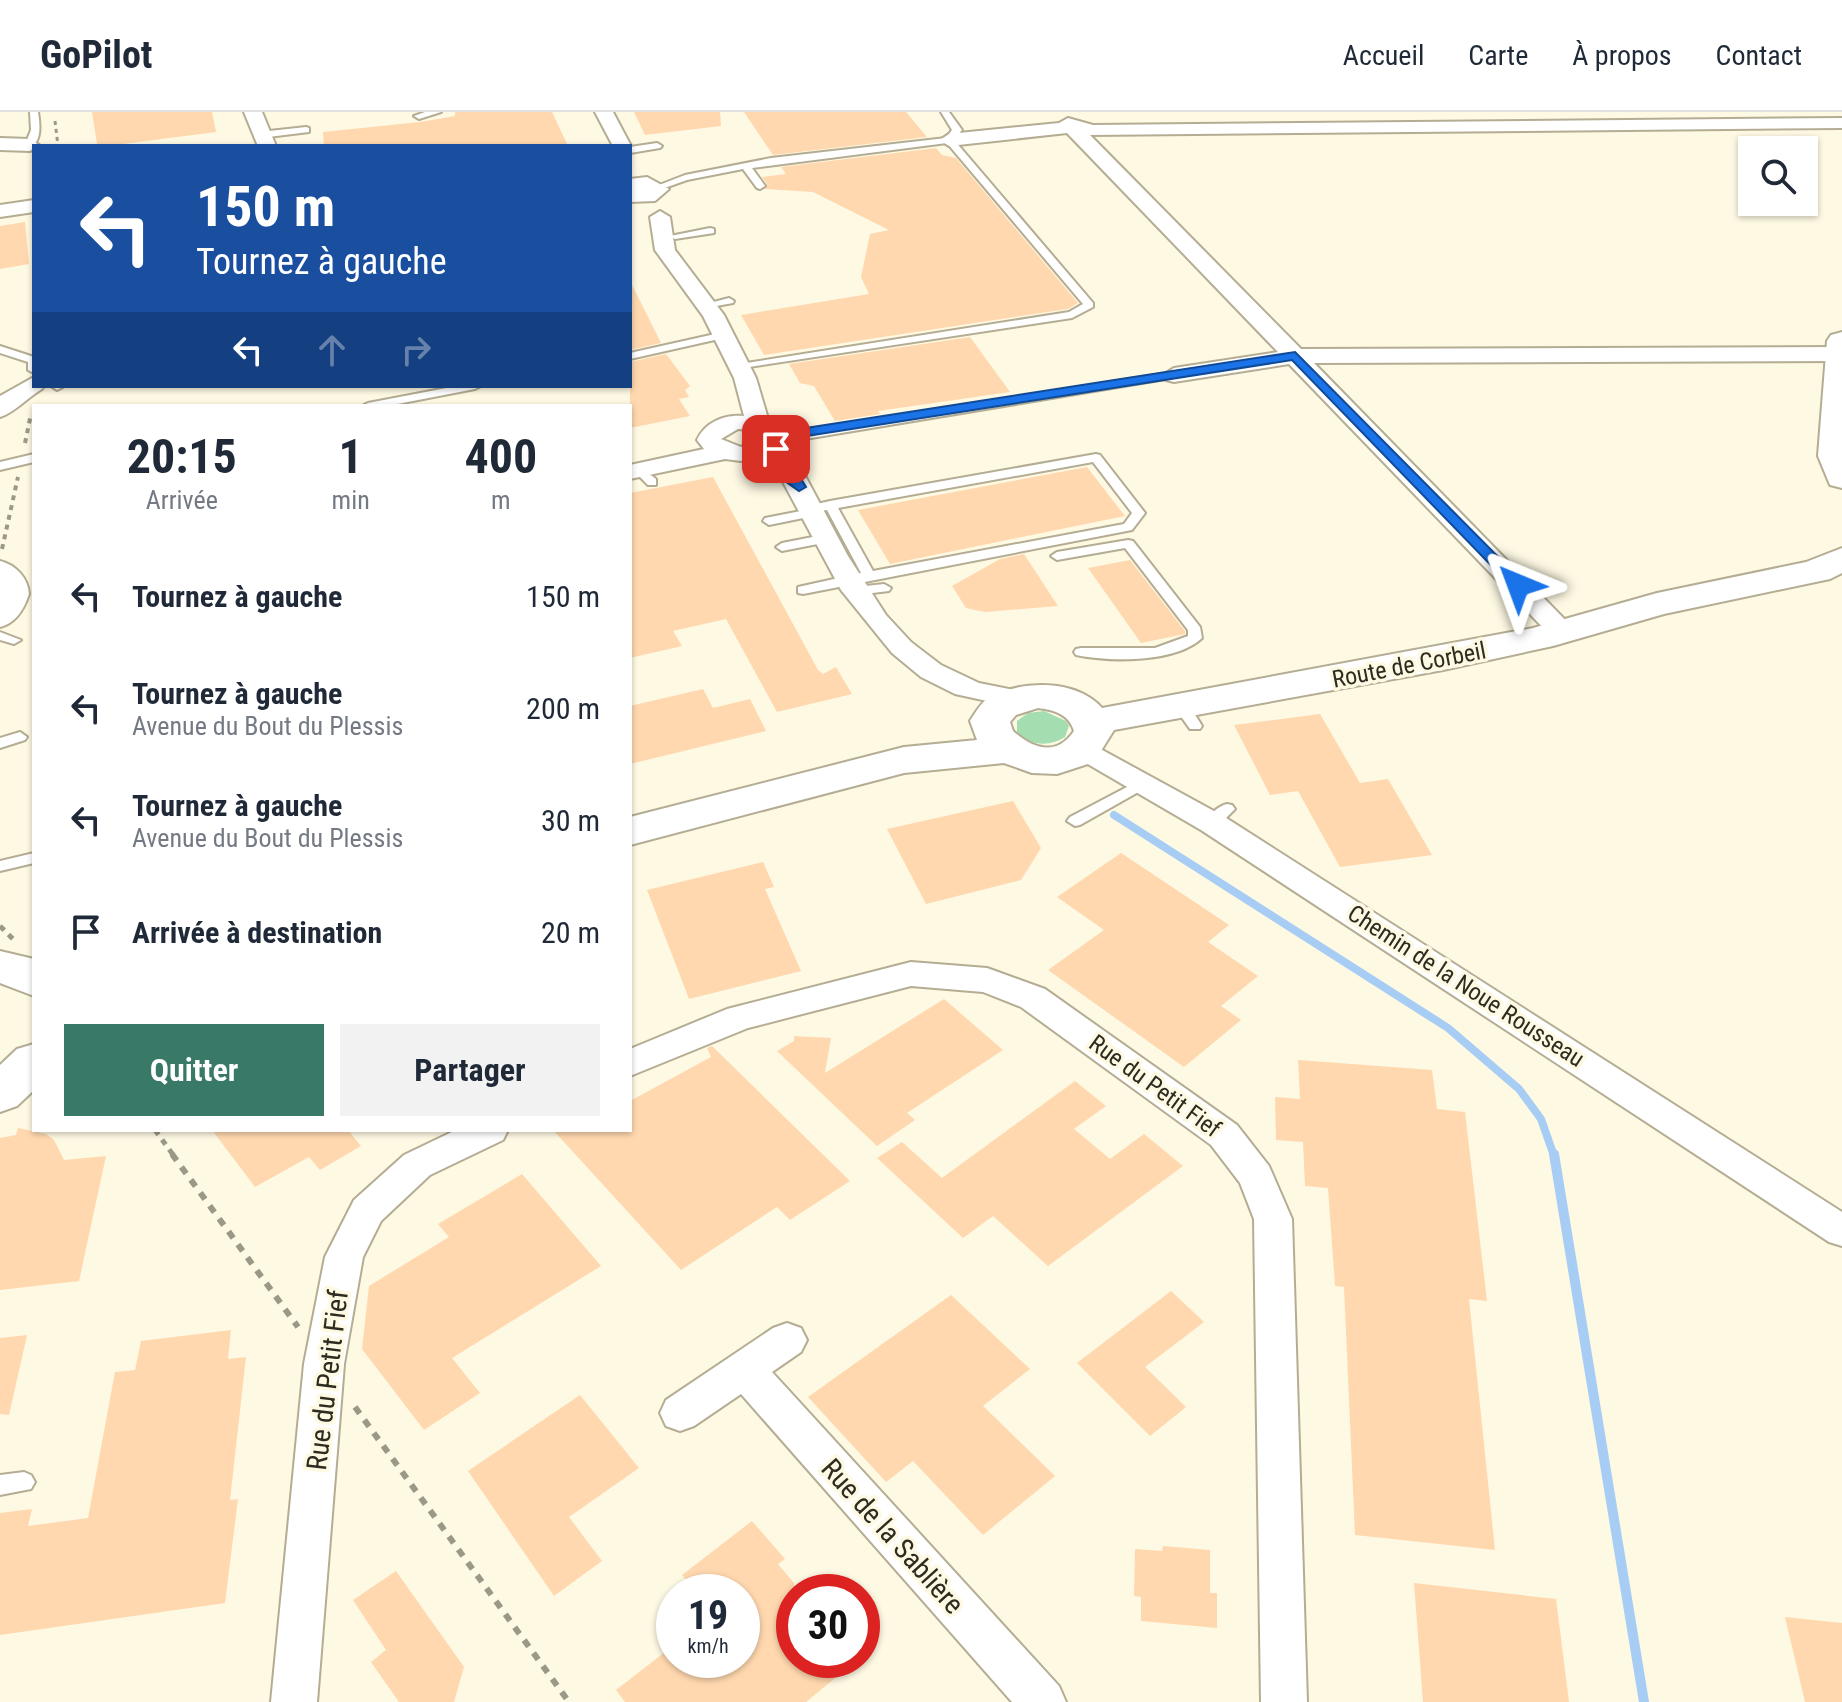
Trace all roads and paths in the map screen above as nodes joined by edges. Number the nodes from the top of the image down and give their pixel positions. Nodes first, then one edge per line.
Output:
1 (34, 112) edge
2 (54, 112) edge
3 (424, 112) edge
4 (437, 112) edge
5 (604, 112) edge
6 (945, 112) edge
7 (1064, 119) edge
8 (292, 122) dead end
9 (1842, 123) edge
10 (259, 130) edge
11 (306, 130) dead end
12 (945, 140) junction
13 (0, 144) edge
14 (58, 144) edge
15 (621, 144) edge
16 (30, 145) joint
17 (657, 146) dead end
18 (632, 150) edge
19 (632, 166) edge
20 (747, 168) junction
21 (760, 186) dead end
22 (642, 190) edge
23 (32, 207) edge
24 (9, 213) edge
25 (710, 231) dead end
26 (661, 233) junction
27 (724, 335) junction
28 (0, 349) edge
29 (1842, 350) edge
30 (632, 356) edge
31 (1295, 356) junction
32 (32, 360) edge
33 (740, 367) junction
34 (1174, 375) joint
35 (32, 385) edge
36 (464, 388) edge
37 (2, 404) edge
38 (379, 404) edge
39 (32, 412) dead end
40 (753, 435) junction
41 (716, 446) junction
42 (30, 461) edge
43 (0, 466) edge
44 (643, 473) edge
45 (1842, 478) edge
46 (814, 503) junction
47 (769, 521) dead end
48 (828, 538) junction
49 (782, 547) dead end
50 (1057, 556) dead end
51 (1834, 567) edge
52 (11, 568) edge
53 (856, 582) junction
54 (884, 588) dead end
55 (803, 590) dead end
56 (32, 606) edge
57 (3, 628) edge
58 (1562, 631) junction
59 (1081, 652) dead end
60 (995, 716) junction
61 (1088, 735) junction
62 (20, 737) dead end
63 (0, 743) edge
64 (1137, 787) junction
65 (1075, 821) dead end
66 (632, 830) edge
67 (32, 858) edge
68 (0, 866) edge
69 (632, 1062) edge
70 (32, 1064) edge
71 (0, 1093) edge
72 (156, 1132) edge
73 (486, 1132) edge
74 (1842, 1231) edge
75 (787, 1340) dead end
76 (324, 1364) junction
77 (744, 1369) junction
78 (680, 1413) dead end
79 (24, 1482) dead end
80 (0, 1485) edge
81 (294, 1702) edge
82 (569, 1702) edge
83 (1043, 1702) edge
84 (1284, 1702) edge

1 - 16 lane
2 - 14 path
3 - 4 lane
5 - 15 street
6 - 12 lane
7 - 9 street
7 - 12 street
7 - 31 street
8 - 10 lane
10 - 11 lane
12 - 20 lane
12 - 33 lane
13 - 16 street
17 - 18 lane
19 - 22 street
20 - 21 lane
20 - 22 lane
22 - 26 street
23 - 24 street
25 - 26 lane
26 - 27 street
27 - 30 lane
27 - 33 street
28 - 32 lane
29 - 31 street
29 - 45 street
31 - 34 street
31 - 58 street
33 - 40 street
34 - 40 lane
35 - 37 street
36 - 38 lane
39 - 42 path
40 - 41 street
40 - 41 street
40 - 46 street
41 - 44 street
42 - 43 lane
42 - 52 path
46 - 47 lane
46 - 48 street
46 - 53 lane
46 - 53 lane
48 - 49 lane
48 - 53 street
50 - 59 lane
51 - 58 street, Route de Corbeil
52 - 57 street
53 - 54 lane
53 - 55 lane
53 - 60 street
56 - 57 street
58 - 61 street, Route de Corbeil
60 - 61 street
60 - 61 street, Route de Corbeil
60 - 66 street
61 - 64 street, Chemin de la Noue Rousseau
62 - 63 lane
64 - 65 lane
64 - 74 street, Chemin de la Noue Rousseau
67 - 68 lane
69 - 84 street, Rue du Petit Fief
70 - 71 street
72 - 76 path
73 - 76 street, Rue du Petit Fief
75 - 77 street
76 - 81 street, Rue du Petit Fief
76 - 82 path
77 - 78 street
77 - 83 street, Rue de la Sablière
79 - 80 lane

